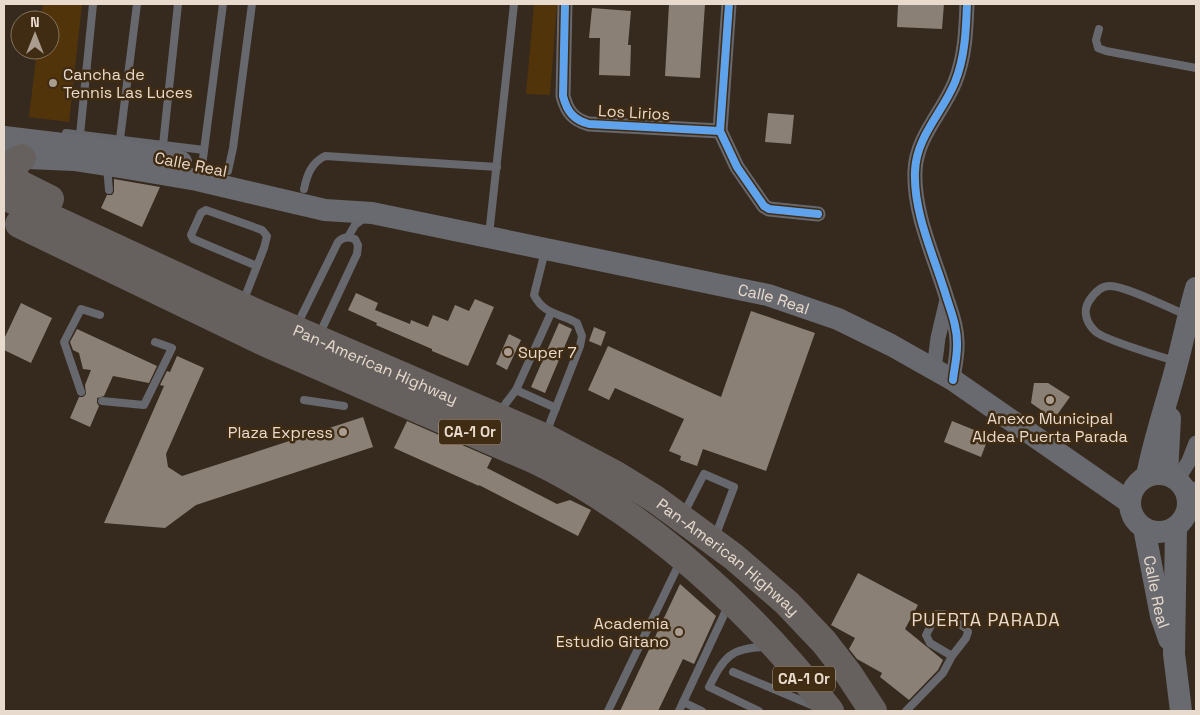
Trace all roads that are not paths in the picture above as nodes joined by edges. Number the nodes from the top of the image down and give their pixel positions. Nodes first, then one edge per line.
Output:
1 (93, 4) edge
2 (137, 4) edge
3 (178, 4) edge
4 (223, 4) edge
5 (252, 4) edge
6 (514, 4) edge
7 (566, 4) edge
8 (730, 4) edge
9 (967, 4) edge
10 (1099, 29) dead end
11 (1196, 68) edge
12 (720, 131) junction
13 (66, 133) dead end
14 (80, 135) junction
15 (4, 137) edge
16 (120, 139) junction
17 (163, 145) junction
18 (17, 152) edge
19 (203, 158) junction
20 (106, 165) junction
21 (497, 167) junction
22 (228, 171) junction
23 (304, 189) junction
24 (109, 190) dead end
25 (4, 196) edge
26 (372, 213) junction
27 (818, 214) dead end
28 (4, 217) edge
29 (4, 235) edge
30 (348, 237) junction
31 (488, 237) junction
32 (545, 249) junction
33 (257, 266) junction
34 (1196, 288) edge
35 (947, 298) junction
36 (246, 308) junction
37 (551, 313) junction
38 (100, 316) dead end
39 (1188, 316) junction
40 (306, 334) junction
41 (258, 339) junction
42 (155, 342) dead end
43 (1175, 372) junction
44 (943, 375) junction
45 (516, 390) junction
46 (81, 392) dead end
47 (304, 400) dead end
48 (102, 401) dead end
49 (344, 406) dead end
50 (556, 408) junction
51 (498, 417) junction
52 (544, 437) junction
53 (1196, 443) edge
54 (1152, 451) junction
55 (1095, 479) junction
56 (1175, 484) edge
57 (1129, 502) junction
58 (681, 518) junction
59 (1176, 527) junction
60 (1144, 528) junction
61 (713, 541) junction
62 (682, 558) junction
63 (730, 601) junction
64 (776, 648) junction
65 (1174, 654) junction
66 (952, 656) junction
67 (733, 672) dead end
68 (694, 680) junction
69 (709, 687) junction
70 (683, 702) junction
71 (608, 711) edge
72 (679, 711) edge
73 (702, 711) edge
74 (759, 711) edge
75 (829, 711) edge
76 (873, 711) edge
77 (906, 711) edge
78 (1182, 711) edge

1 - 14 lane
2 - 16 lane
3 - 17 lane
4 - 19 lane
5 - 22 lane
6 - 21 lane
7 - 12 street, Los Lirios
8 - 12 street
9 - 35 street
10 - 11 lane
12 - 27 street
13 - 14 lane
14 - 16 lane
15 - 19 main road, Calle Real
16 - 17 lane
17 - 19 lane
18 - 20 main road, Calle Real
18 - 26 main road
18 - 36 highway
19 - 22 main road, Calle Real
20 - 24 lane
20 - 26 main road, Calle Real
21 - 23 lane
21 - 31 lane
22 - 23 main road, Calle Real
23 - 26 main road, Calle Real
25 - 36 highway, Pan-American Highway / CA-1 Or
26 - 30 lane
26 - 31 main road, Calle Real
28 - 41 highway, Pan-American Highway / CA-1 Or
29 - 41 highway
30 - 40 lane
30 - 40 lane
31 - 32 main road, Calle Real
32 - 37 lane
32 - 44 main road, Calle Real
33 - 33 lane
33 - 36 lane
34 - 39 main road
35 - 44 street
35 - 44 street
36 - 40 highway, Pan-American Highway / CA-1 Or
37 - 45 lane
37 - 50 lane
38 - 46 lane
39 - 43 main road
39 - 43 lane
40 - 51 highway, Pan-American Highway / CA-1 Or
41 - 62 highway, Pan-American Highway / CA-1 Or
42 - 48 lane
43 - 54 main road
43 - 56 main road
44 - 55 main road, Calle Real
45 - 50 lane
45 - 51 lane
47 - 49 lane
50 - 52 lane
51 - 52 highway, Pan-American Highway / CA-1 Or
52 - 58 highway, Pan-American Highway / CA-1 Or
53 - 56 street
54 - 55 main road
54 - 56 main road
55 - 57 main road, Calle Real
56 - 57 main road
56 - 59 main road
57 - 60 main road
58 - 61 highway, Pan-American Highway / CA-1 Or
58 - 61 lane
59 - 60 main road
59 - 65 main road, Calle Real
60 - 65 main road, Calle Real
61 - 76 highway, Pan-American Highway / CA-1 Or
62 - 63 highway, Pan-American Highway / CA-1 Or
62 - 71 lane
63 - 64 highway, Pan-American Highway / CA-1 Or
63 - 68 lane
64 - 69 lane
64 - 75 highway, Pan-American Highway / CA-1 Or
65 - 78 main road, Calle Real
66 - 66 lane
66 - 77 lane
67 - 75 lane
68 - 69 lane
68 - 70 lane
69 - 74 lane
70 - 72 lane
70 - 73 lane

